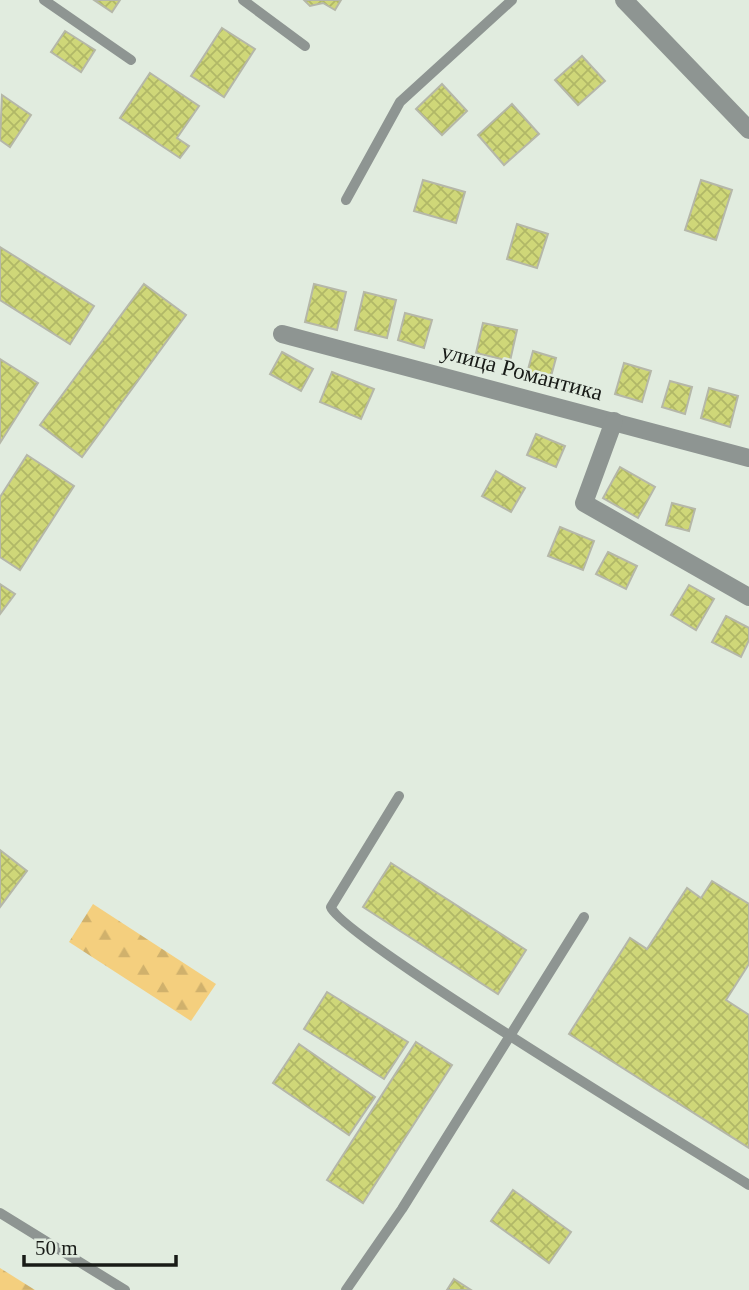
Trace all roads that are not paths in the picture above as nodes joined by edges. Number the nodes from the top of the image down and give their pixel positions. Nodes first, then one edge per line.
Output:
1 (44, 0) edge
2 (243, 0) edge
3 (512, 0) edge
4 (624, 0) edge
5 (305, 46) dead end
6 (131, 60) dead end
7 (749, 130) edge
8 (346, 200) dead end
9 (282, 334) dead end
10 (614, 421) junction
11 (749, 458) edge
12 (749, 597) edge
13 (399, 796) dead end
14 (584, 917) dead end
15 (511, 1036) junction
16 (749, 1185) edge
17 (0, 1213) edge
18 (125, 1290) edge
19 (346, 1290) edge

1 - 6 lane
2 - 5 lane
3 - 8 lane
4 - 7 street
9 - 10 street, улица Романтика
10 - 11 street, улица Романтика
10 - 12 street
13 - 15 lane
14 - 15 lane
15 - 16 lane
15 - 19 lane
17 - 18 lane

